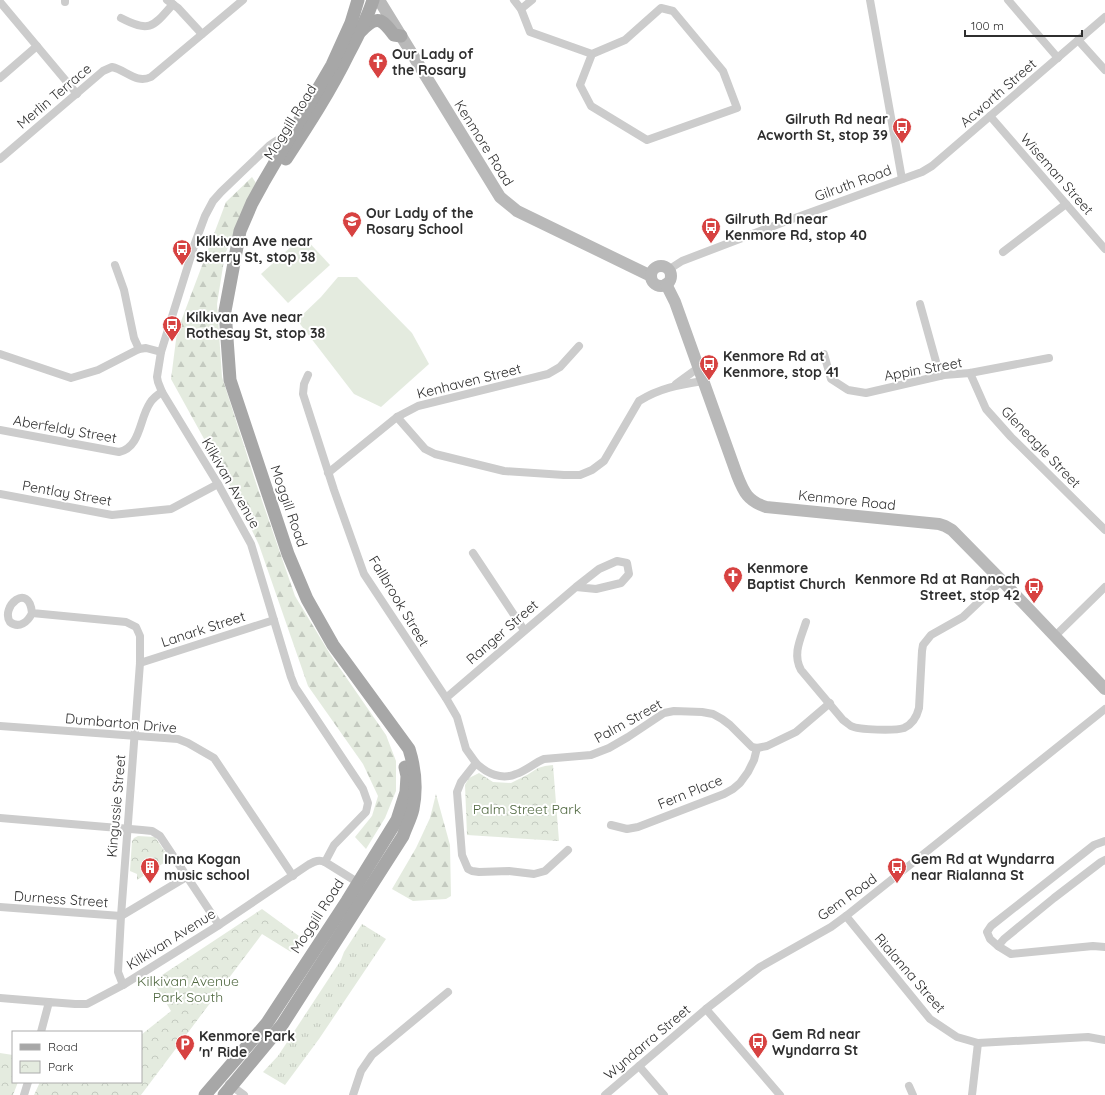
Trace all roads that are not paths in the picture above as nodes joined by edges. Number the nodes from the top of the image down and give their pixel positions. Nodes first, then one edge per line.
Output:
1 (243, 0) edge
2 (358, 0) edge
3 (369, 0) edge
4 (373, 0) edge
5 (379, 0) edge
6 (514, 0) edge
7 (532, 0) edge
8 (870, 0) edge
9 (1008, 0) edge
10 (0, 2) edge
11 (170, 2) edge
12 (521, 10) junction
13 (121, 18) dead end
14 (1105, 18) edge
15 (360, 32) junction
16 (202, 34) junction
17 (347, 34) junction
18 (401, 36) junction
19 (1078, 40) junction
20 (37, 46) junction
21 (592, 54) junction
22 (1058, 58) junction
23 (1105, 70) edge
24 (0, 78) edge
25 (77, 94) junction
26 (990, 116) junction
27 (292, 142) junction
28 (0, 159) edge
29 (902, 179) junction
30 (1066, 204) junction
31 (1105, 248) edge
32 (1003, 252) dead end
33 (115, 265) dead end
34 (668, 270) junction
35 (651, 276) junction
36 (666, 284) junction
37 (920, 304) dead end
38 (579, 346) dead end
39 (139, 349) junction
40 (162, 352) junction
41 (0, 354) edge
42 (824, 354) dead end
43 (1049, 358) dead end
44 (698, 368) junction
45 (970, 373) junction
46 (308, 375) dead end
47 (940, 376) junction
48 (703, 381) junction
49 (674, 385) junction
50 (162, 392) junction
51 (397, 417) junction
52 (0, 430) edge
53 (328, 473) junction
54 (218, 484) junction
55 (0, 494) edge
56 (1105, 530) edge
57 (473, 553) dead end
58 (1002, 580) junction
59 (576, 587) junction
60 (1105, 587) edge
61 (32, 614) dead end
62 (274, 620) junction
63 (806, 622) dead end
64 (524, 630) junction
65 (1055, 636) junction
66 (140, 663) junction
67 (1105, 689) edge
68 (446, 698) junction
69 (830, 704) junction
70 (1105, 709) edge
71 (0, 726) edge
72 (135, 736) junction
73 (757, 748) junction
74 (476, 763) junction
75 (0, 818) edge
76 (611, 825) dead end
77 (128, 829) junction
78 (1105, 841) edge
79 (568, 850) dead end
80 (1105, 860) edge
81 (325, 862) junction
82 (188, 876) junction
83 (293, 876) junction
84 (363, 886) junction
85 (0, 907) edge
86 (121, 916) junction
87 (846, 916) junction
88 (219, 925) junction
89 (998, 946) junction
90 (1105, 946) edge
91 (123, 985) junction
92 (448, 992) dead end
93 (0, 998) edge
94 (49, 1002) junction
95 (706, 1009) junction
96 (41, 1031) edge
97 (1105, 1040) edge
98 (978, 1043) junction
99 (639, 1066) junction
100 (220, 1078) junction
101 (28, 1083) edge
102 (909, 1086) dead end
103 (228, 1091) edge
104 (24, 1095) edge
105 (205, 1095) edge
106 (244, 1095) edge
107 (353, 1095) edge
108 (605, 1095) edge
109 (664, 1095) edge
110 (780, 1095) edge
111 (913, 1095) edge
112 (972, 1095) edge

1 - 16 street, Merlin Terrace
2 - 17 main road, Moggill Road
3 - 17 main road
4 - 15 main road, Moggill Road
5 - 18 street, Kenmore Road
6 - 12 street
7 - 12 street
8 - 29 street, Gilruth Road
9 - 22 street
10 - 20 street
11 - 13 street
11 - 16 street
12 - 21 street
14 - 19 street, Acworth Street
15 - 18 main road
15 - 27 main road, Moggill Road
16 - 25 street, Merlin Terrace
17 - 27 main road, Moggill Road
18 - 35 street, Kenmore Road
19 - 22 street, Acworth Street
19 - 23 street
20 - 24 street
20 - 25 street
21 - 21 street
22 - 26 street, Acworth Street
25 - 28 street, Merlin Terrace
26 - 29 street, Acworth Street
26 - 30 street, Wiseman Street
27 - 40 street, Kilkivan Avenue
27 - 84 main road, Moggill Road
29 - 34 street, Gilruth Road
30 - 31 street, Wiseman Street
30 - 32 street
33 - 39 street
34 - 35 street
34 - 36 street
35 - 36 street
36 - 44 street, Kenmore Road
37 - 47 street
38 - 51 street, Kenhaven Street
39 - 40 street
39 - 41 street
40 - 50 street, Kilkivan Avenue
42 - 47 street, Appin Street
43 - 45 street, Appin Street
44 - 48 street, Kenmore Road
44 - 49 street
45 - 47 street, Appin Street
45 - 56 street, Gleneagle Street
46 - 53 street, Fallbrook Street
48 - 49 street
48 - 58 street, Kenmore Road
49 - 51 street
50 - 52 street, Aberfeldy Street
50 - 54 street, Kilkivan Avenue
51 - 53 street, Kenhaven Street
53 - 68 street, Fallbrook Street
54 - 55 street, Pentlay Street
54 - 62 street, Kilkivan Avenue
57 - 64 street
58 - 65 street, Kenmore Road
58 - 69 street
59 - 59 street, Ranger Street
59 - 64 street, Ranger Street
60 - 65 street
61 - 66 street, Kingussie Street
62 - 66 street, Lanark Street
62 - 81 street, Kilkivan Avenue
63 - 69 street
64 - 68 street, Ranger Street
65 - 67 street, Kenmore Road
66 - 72 street, Kingussie Street
68 - 74 street, Fallbrook Street
69 - 73 street
70 - 87 street, Gem Road
71 - 72 street, Dumbarton Drive
72 - 77 street, Kingussie Street
72 - 83 street, Dumbarton Drive
73 - 74 street, Palm Street
73 - 76 street, Fern Place
74 - 79 street
75 - 77 street
77 - 82 street
77 - 86 street, Kingussie Street
78 - 89 street
80 - 89 street
81 - 83 street, Kilkivan Avenue
81 - 84 street
82 - 86 street
82 - 88 street
83 - 88 street, Kilkivan Avenue
84 - 100 main road, Moggill Road
84 - 103 main road, Moggill Road
85 - 86 street, Durness Street
86 - 91 street, Kingussie Street
87 - 95 street, Gem Road
87 - 98 street, Rialanna Street
88 - 91 street, Kilkivan Avenue
89 - 90 street
91 - 94 street, Kilkivan Avenue
92 - 107 street
93 - 94 street, Kilkivan Avenue
94 - 96 street
95 - 99 street, Wyndarra Street
95 - 110 street
97 - 98 street, Rialanna Street
98 - 112 street
99 - 108 street, Wyndarra Street
99 - 109 street
100 - 103 street
100 - 105 main road, Moggill Road
101 - 104 street
102 - 111 street
103 - 106 street

